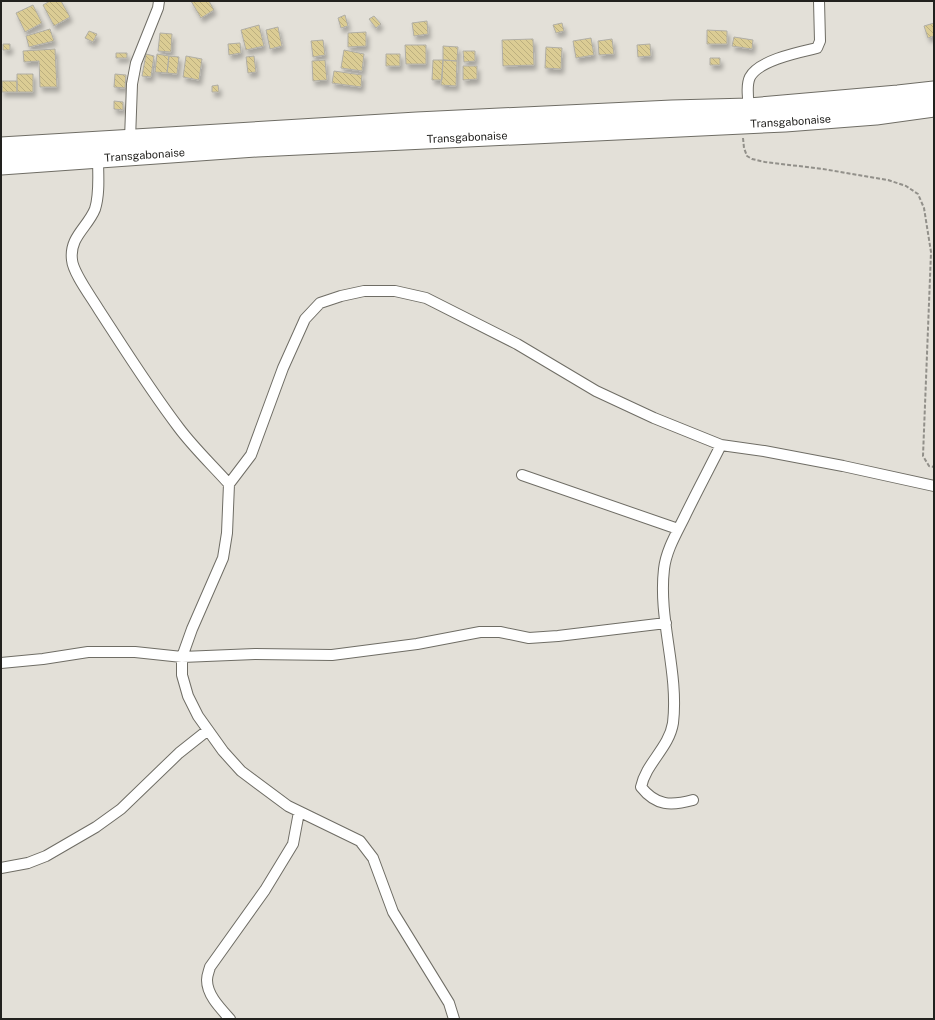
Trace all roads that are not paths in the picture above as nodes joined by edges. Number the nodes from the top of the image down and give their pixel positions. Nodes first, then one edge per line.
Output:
1 (159, 1) edge
2 (819, 1) edge
3 (934, 91) edge
4 (934, 107) edge
5 (746, 116) junction
6 (130, 139) junction
7 (1, 147) edge
8 (98, 158) junction
9 (1, 165) edge
10 (721, 445) junction
11 (522, 475) dead end
12 (229, 484) junction
13 (934, 486) edge
14 (678, 529) junction
15 (666, 623) junction
16 (182, 657) junction
17 (1, 663) edge
18 (208, 730) junction
19 (693, 800) dead end
20 (299, 812) junction
21 (1, 868) edge
22 (230, 1019) edge
23 (454, 1019) edge

1 - 6 street
2 - 5 street
3 - 5 highway, Transgabonaise
4 - 5 highway, Transgabonaise
5 - 6 highway, Transgabonaise
5 - 8 highway, Transgabonaise
6 - 7 highway, Transgabonaise
8 - 9 highway, Transgabonaise
8 - 12 street
10 - 12 street
10 - 13 street
10 - 14 street
11 - 14 street
12 - 16 street
14 - 15 street
15 - 16 street
15 - 19 street
16 - 17 street
16 - 18 street
18 - 20 street
18 - 21 street
20 - 22 street
20 - 23 street

